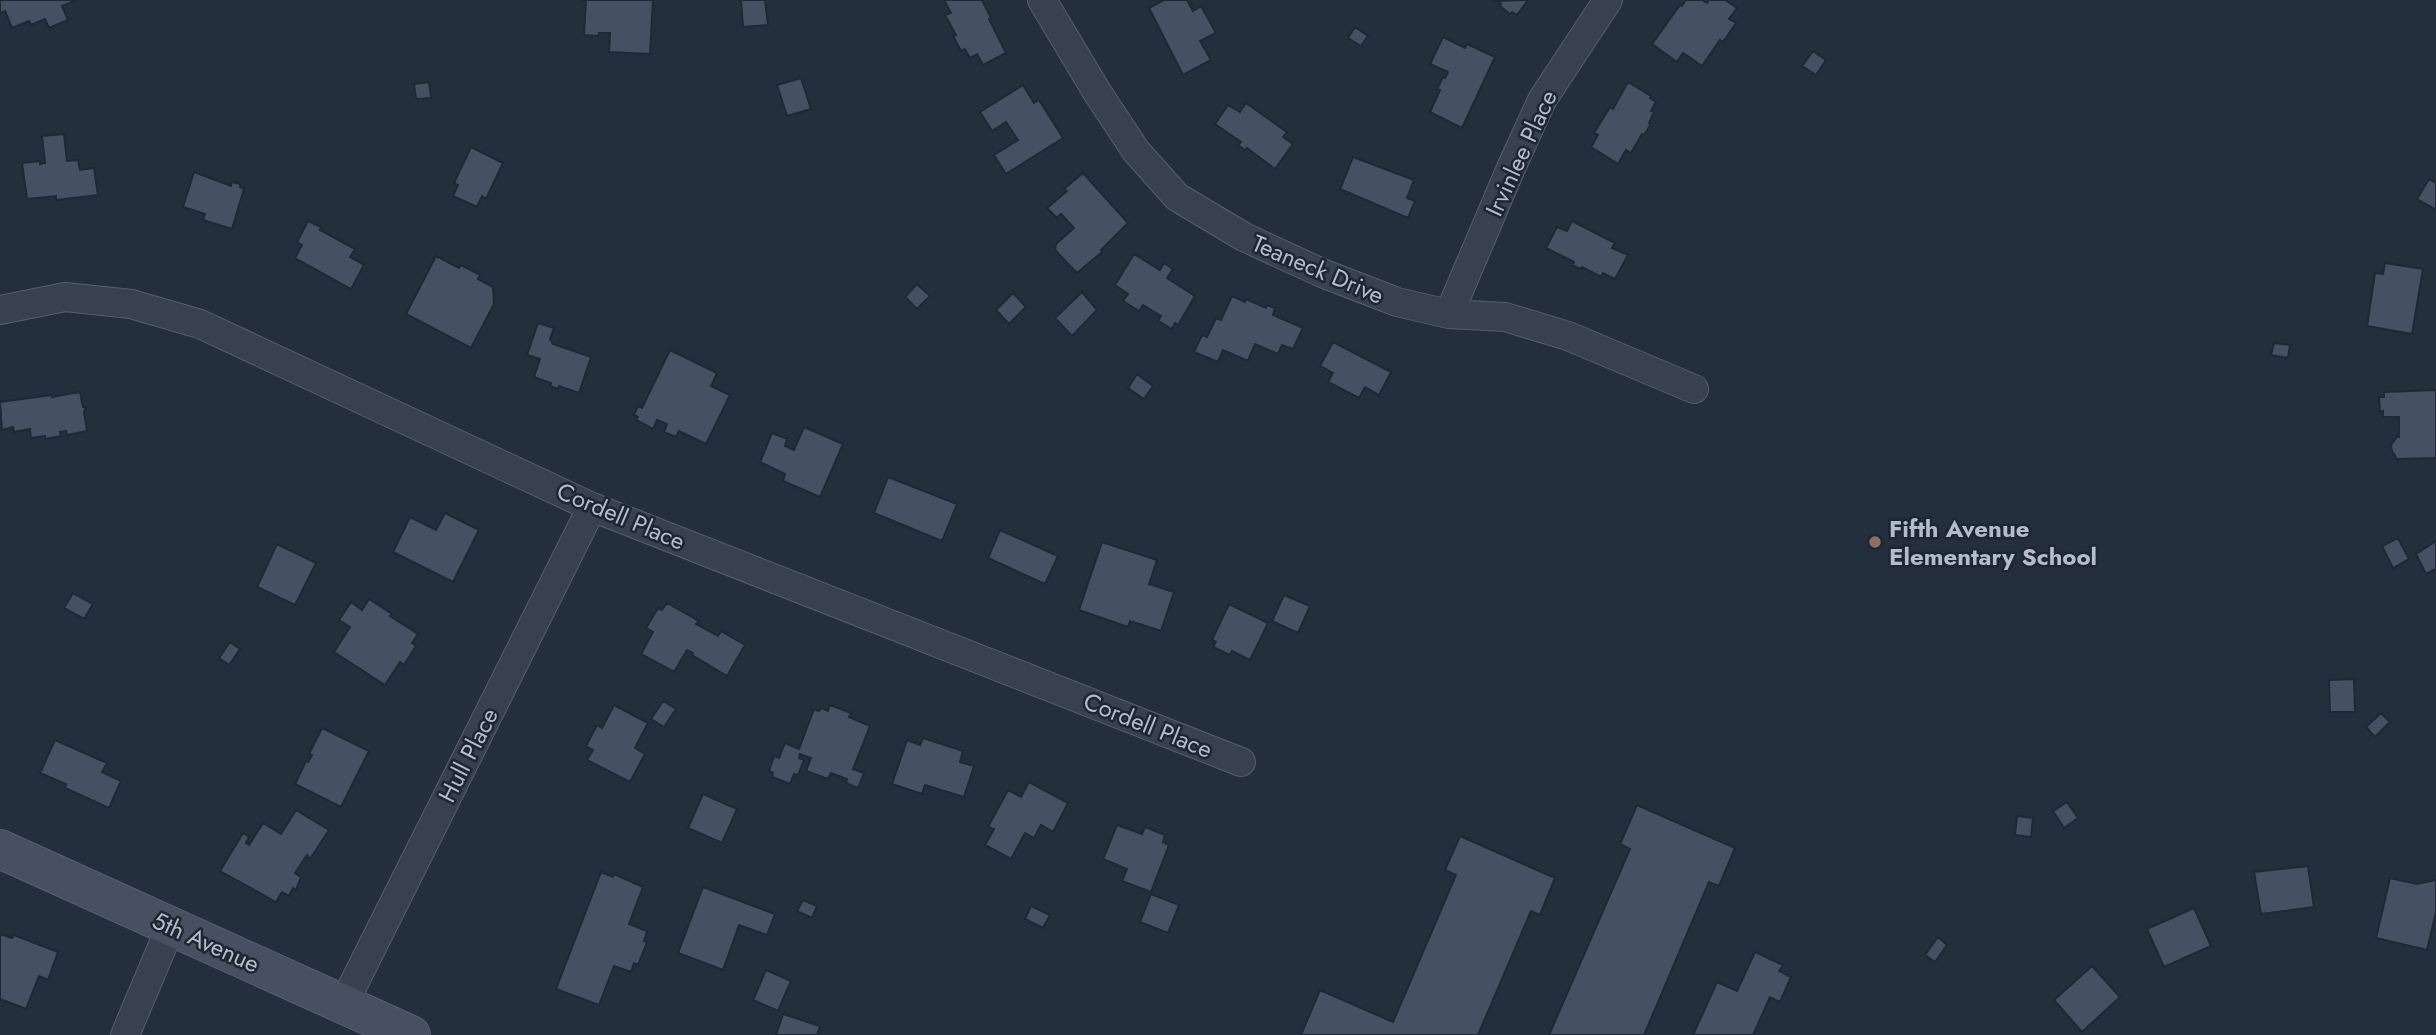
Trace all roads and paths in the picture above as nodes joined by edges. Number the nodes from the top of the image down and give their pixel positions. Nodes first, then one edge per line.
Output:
1 (1042, 0) edge
2 (1608, 0) edge
3 (0, 310) edge
4 (1449, 314) junction
5 (1694, 389) dead end
6 (593, 507) junction
7 (1241, 762) dead end
8 (0, 849) edge
9 (171, 926) junction
10 (344, 1003) junction
11 (125, 1035) edge
12 (411, 1035) edge

1 - 4 street, Teaneck Drive
2 - 4 street, Irvinlee Place
3 - 6 street, Cordell Place
4 - 5 street, Teaneck Drive
6 - 7 street, Cordell Place
6 - 10 street, Hull Place
8 - 9 street, 5th Avenue
9 - 10 street, 5th Avenue
9 - 11 street
10 - 12 street, 5th Avenue

